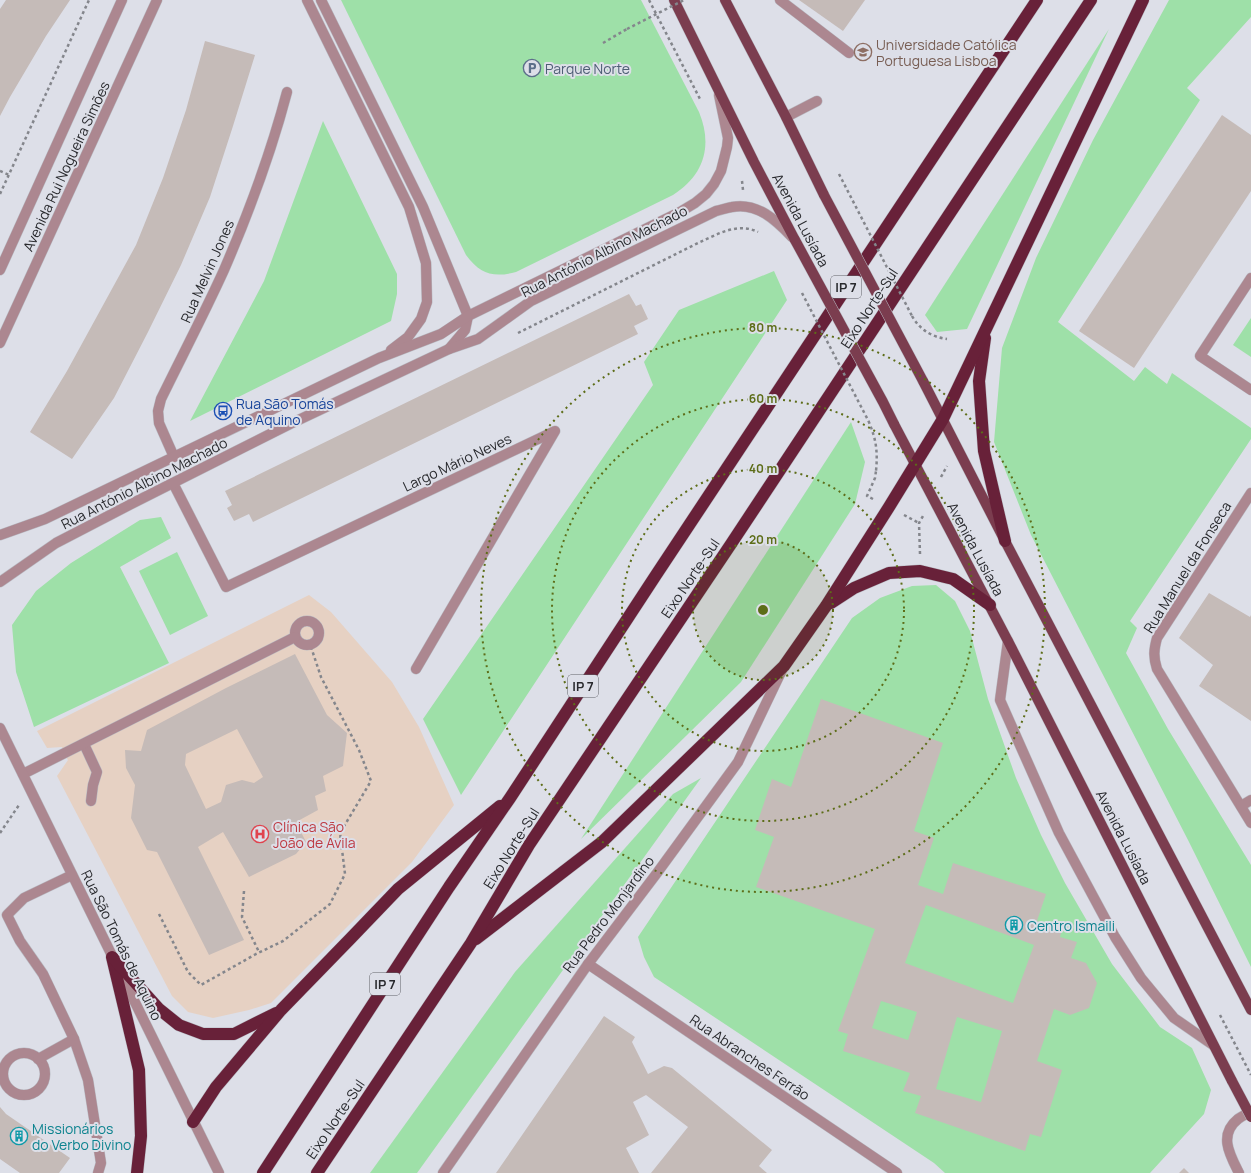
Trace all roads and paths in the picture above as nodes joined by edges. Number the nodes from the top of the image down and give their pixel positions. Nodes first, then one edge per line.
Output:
1 (88, 0) edge
2 (122, 0) edge
3 (157, 0) edge
4 (307, 0) edge
5 (321, 0) edge
6 (650, 0) edge
7 (674, 0) edge
8 (684, 0) edge
9 (725, 0) edge
10 (780, 0) edge
11 (1037, 0) edge
12 (1091, 0) edge
13 (1143, 0) edge
14 (603, 43) dead end
15 (850, 53) dead end
16 (718, 90) junction
17 (288, 92) dead end
18 (817, 101) dead end
19 (702, 102) dead end
20 (786, 117) junction
21 (0, 171) edge
22 (839, 174) dead end
23 (9, 175) junction
24 (0, 194) edge
25 (746, 228) dead end
26 (760, 233) dead end
27 (795, 240) junction
28 (0, 270) edge
29 (1251, 278) edge
30 (802, 292) dead end
31 (468, 316) junction
32 (987, 326) junction
33 (948, 339) dead end
34 (0, 343) edge
35 (449, 349) junction
36 (379, 358) junction
37 (1251, 390) edge
38 (943, 419) junction
39 (174, 456) junction
40 (915, 465) junction
41 (876, 471) dead end
42 (173, 483) junction
43 (1251, 493) edge
44 (0, 535) edge
45 (1005, 541) junction
46 (0, 582) edge
47 (990, 605) junction
48 (826, 606) junction
49 (295, 637) junction
50 (1008, 641) junction
51 (310, 644) junction
52 (784, 666) junction
53 (416, 669) dead end
54 (0, 728) edge
55 (84, 744) junction
56 (23, 774) junction
57 (30, 790) junction
58 (510, 798) junction
59 (1251, 800) edge
60 (90, 801) dead end
61 (1241, 806) junction
62 (1251, 823) edge
63 (0, 833) edge
64 (72, 875) junction
65 (244, 891) dead end
66 (159, 914) dead end
67 (3, 919) edge
68 (470, 943) junction
69 (259, 952) junction
70 (112, 957) junction
71 (588, 964) junction
72 (281, 1010) junction
73 (1251, 1010) edge
74 (74, 1039) junction
75 (1213, 1045) junction
76 (38, 1059) junction
77 (1251, 1111) edge
78 (1251, 1117) edge
79 (193, 1122) junction
80 (98, 1173) edge
81 (137, 1173) edge
82 (219, 1173) edge
83 (263, 1173) edge
84 (317, 1173) edge
85 (443, 1173) edge
86 (897, 1173) edge
87 (1239, 1173) edge

1 - 23 path
2 - 28 street, Avenida Rui Nogueira Simões
3 - 34 street, Avenida Rui Nogueira Simões
4 - 36 street
5 - 31 street
6 - 19 path
7 - 16 main road, Avenida Lusíada
8 - 14 path, bridge
9 - 20 main road, Avenida Lusíada
10 - 15 street
11 - 58 highway, Eixo Norte-Sul / IP 7
12 - 68 highway, Eixo Norte-Sul
13 - 32 highway
16 - 27 main road, Avenida Lusíada
16 - 31 street, Rua António Albino Machado
17 - 39 street, Rua Melvin Jones
18 - 20 street
20 - 38 main road, Avenida Lusíada, bridge
21 - 23 path
22 - 33 path, bridge
23 - 24 path
25 - 26 path
27 - 35 street, Rua António Albino Machado
27 - 40 main road, Avenida Lusíada, bridge
29 - 37 street
30 - 41 path, bridge
31 - 35 street
31 - 36 street, Rua António Albino Machado
32 - 38 highway
32 - 45 highway
35 - 42 street, Rua António Albino Machado
36 - 39 street, Rua António Albino Machado
38 - 40 highway
38 - 45 main road, Avenida Lusíada
39 - 44 street, Rua António Albino Machado
40 - 47 main road, Avenida Lusíada
40 - 48 highway
42 - 46 street, Rua António Albino Machado
42 - 53 street, Largo Mário Neves
43 - 61 street, Rua Manuel da Fonseca
45 - 73 main road, Avenida Lusíada
47 - 48 highway
47 - 50 main road, Avenida Lusíada
48 - 52 highway
49 - 51 street
49 - 51 street
49 - 55 street
50 - 75 main road, Avenida Lusíada
50 - 75 street
51 - 69 path
52 - 68 highway
52 - 71 street, Rua Pedro Monjardino
54 - 56 street, Rua São Tomás de Aquino
55 - 56 street
55 - 60 street
56 - 57 street, Rua São Tomás de Aquino
57 - 63 path
57 - 64 street, Rua São Tomás de Aquino
58 - 72 highway
58 - 83 highway, Eixo Norte-Sul / IP 7
59 - 61 street
61 - 62 street, Rua Manuel da Fonseca
64 - 67 street
64 - 70 street, Rua São Tomás de Aquino
65 - 69 path
66 - 69 path
67 - 74 street
68 - 84 highway, Eixo Norte-Sul
70 - 72 highway
70 - 79 street, Rua São Tomás de Aquino
70 - 81 highway
71 - 85 street, Rua Pedro Monjardino
71 - 86 street, Rua Abranches Ferrão
72 - 79 highway
74 - 76 street
74 - 80 street
75 - 78 main road, Avenida Lusíada, bridge
76 - 76 street
77 - 87 street
79 - 82 street, Rua São Tomás de Aquino

